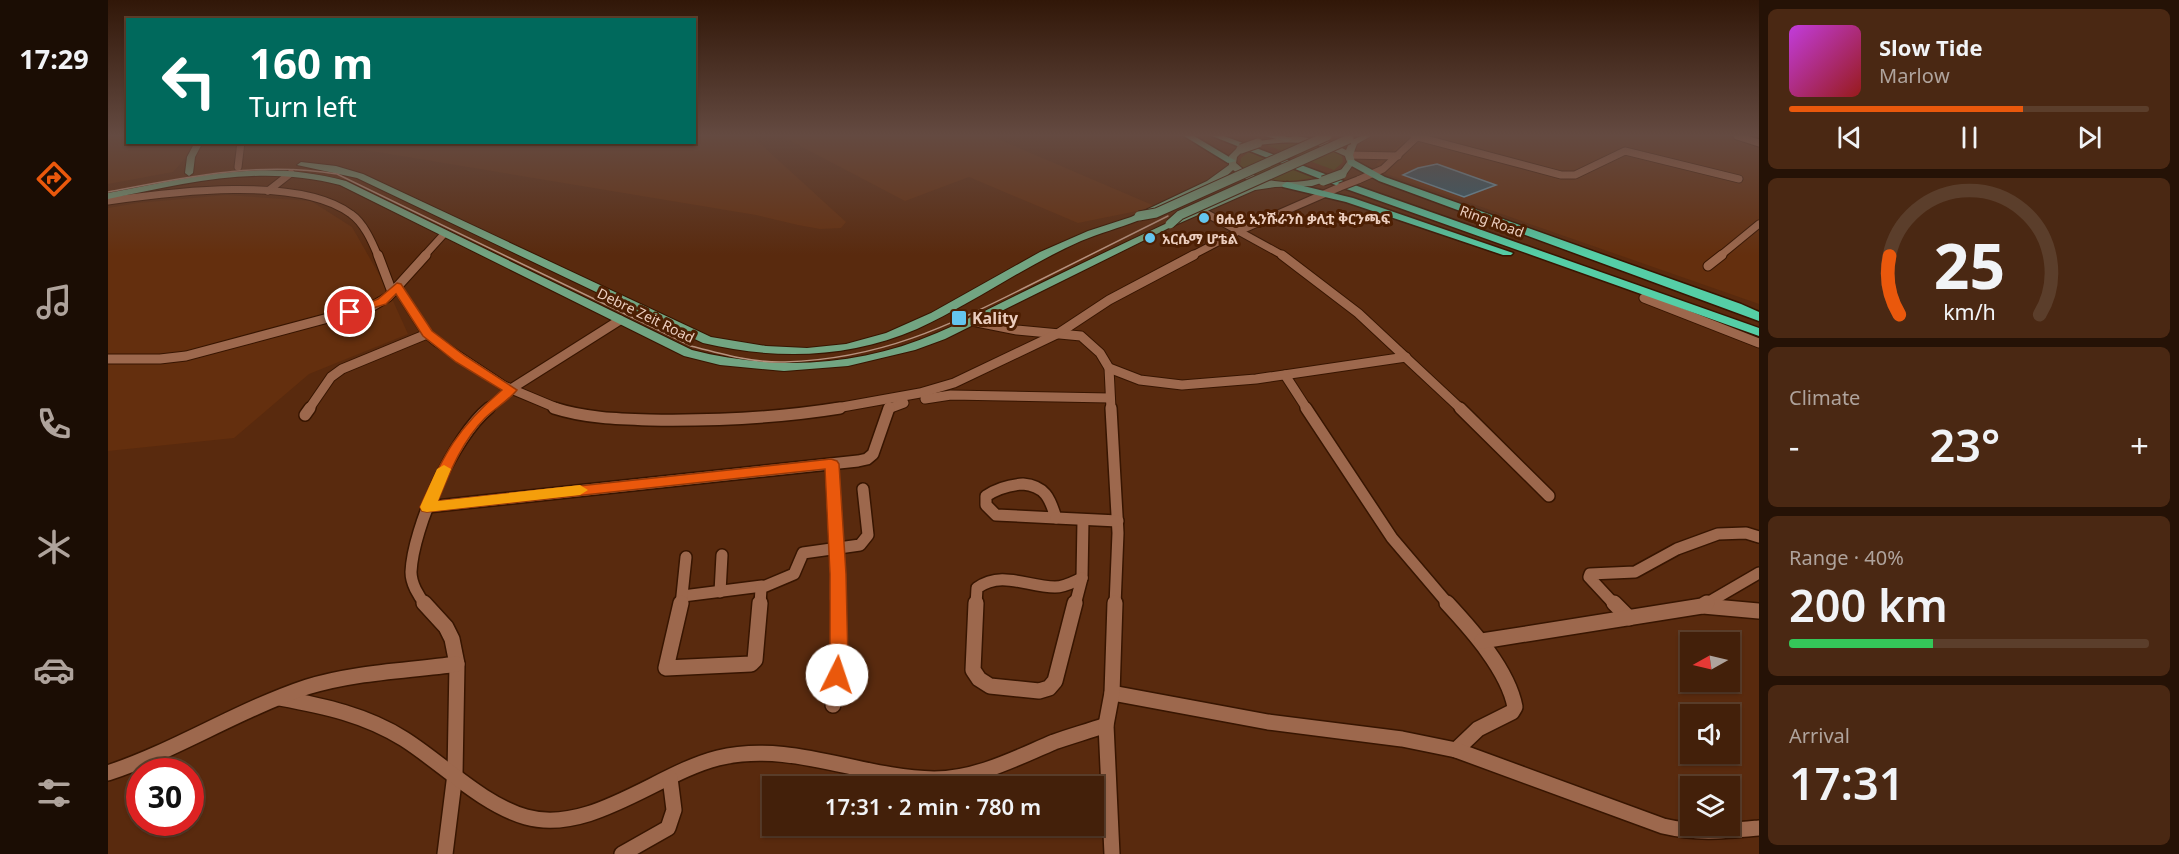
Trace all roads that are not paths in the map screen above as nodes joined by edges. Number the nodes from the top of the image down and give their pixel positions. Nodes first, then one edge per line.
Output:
1 (174, 176) edge
2 (223, 176) edge
3 (287, 176) edge
4 (314, 176) edge
5 (357, 176) edge
6 (1225, 176) edge
7 (1238, 176) edge
8 (1245, 176) edge
9 (1266, 176) edge
10 (1321, 176) edge
11 (1337, 176) edge
12 (1341, 176) edge
13 (1367, 176) edge
14 (1376, 176) edge
15 (1726, 176) edge
16 (1739, 179) dead end
17 (1282, 184) junction
18 (108, 188) edge
19 (268, 191) junction
20 (1325, 194) junction
21 (108, 196) edge
22 (108, 201) edge
23 (1202, 211) junction
24 (1139, 216) junction
25 (1170, 224) junction
26 (1759, 224) edge
27 (1239, 231) junction
28 (444, 234) junction
29 (1708, 266) dead end
30 (395, 289) junction
31 (1644, 298) junction
32 (1759, 315) edge
33 (620, 320) junction
34 (972, 321) junction
35 (1757, 328) edge
36 (1059, 333) junction
37 (427, 334) junction
38 (1759, 343) edge
39 (1406, 357) junction
40 (108, 359) edge
41 (1109, 368) junction
42 (1285, 375) junction
43 (510, 390) junction
44 (937, 390) junction
45 (951, 395) junction
46 (1110, 398) junction
47 (304, 415) dead end
48 (831, 464) junction
49 (862, 489) dead end
50 (1549, 496) dead end
51 (427, 507) junction
52 (1056, 519) junction
53 (1083, 520) junction
54 (1118, 521) junction
55 (1759, 537) edge
56 (836, 549) junction
57 (722, 555) dead end
58 (686, 556) dead end
59 (1759, 573) edge
60 (1082, 578) junction
61 (762, 586) junction
62 (720, 592) junction
63 (683, 596) junction
64 (1702, 606) junction
65 (1759, 611) edge
66 (1629, 618) junction
67 (1482, 641) junction
68 (457, 664) junction
69 (1112, 693) junction
70 (280, 698) junction
71 (833, 705) dead end
72 (1106, 725) junction
73 (1456, 750) junction
74 (108, 773) edge
75 (455, 774) junction
76 (670, 778) junction
77 (1759, 828) edge
78 (446, 854) edge
79 (622, 854) edge
80 (1112, 854) edge

1 - 18 main road, Debre Zeit Road
2 - 21 main road, Debre Zeit Road
3 - 19 street
4 - 28 main road, Debre Zeit Road
5 - 24 main road, Debre Zeit Road
6 - 24 main road
7 - 24 main road, bridge
8 - 17 main road
9 - 25 main road, bridge
10 - 35 highway, Ring Road
11 - 17 main road, bridge
12 - 35 highway, Ring Road
13 - 20 street, bridge
14 - 32 highway
15 - 16 street
17 - 20 highway
17 - 23 main road
19 - 22 street
19 - 30 street
20 - 27 street
20 - 31 highway
23 - 25 main road
23 - 27 street
25 - 34 main road, Debre Zeit Road
26 - 29 street
27 - 36 street
27 - 39 street
28 - 30 street
28 - 33 main road, Debre Zeit Road
30 - 37 street
30 - 40 street
31 - 35 highway
31 - 38 street
33 - 34 main road, Debre Zeit Road
33 - 43 street
34 - 36 street
36 - 41 street
36 - 44 street
37 - 43 street
37 - 47 street
39 - 42 street
39 - 50 street
41 - 42 street
41 - 46 street
42 - 67 street
43 - 44 street
43 - 51 street
44 - 45 street
45 - 46 street
45 - 48 street
46 - 54 street
48 - 51 street
48 - 56 street
49 - 56 street
51 - 68 street
52 - 52 street
52 - 53 street
53 - 54 street
53 - 60 street
54 - 69 street
55 - 66 street
56 - 61 street
56 - 71 street
57 - 62 street
58 - 63 street
59 - 64 street
60 - 60 street
61 - 62 street
61 - 63 street
62 - 63 street
64 - 65 street
64 - 66 street
66 - 67 street
67 - 73 street
68 - 70 street
68 - 75 street
69 - 72 street
69 - 73 street
70 - 74 street
70 - 75 street
72 - 76 street
72 - 80 street
73 - 77 street
75 - 76 street
75 - 78 street
76 - 79 street

